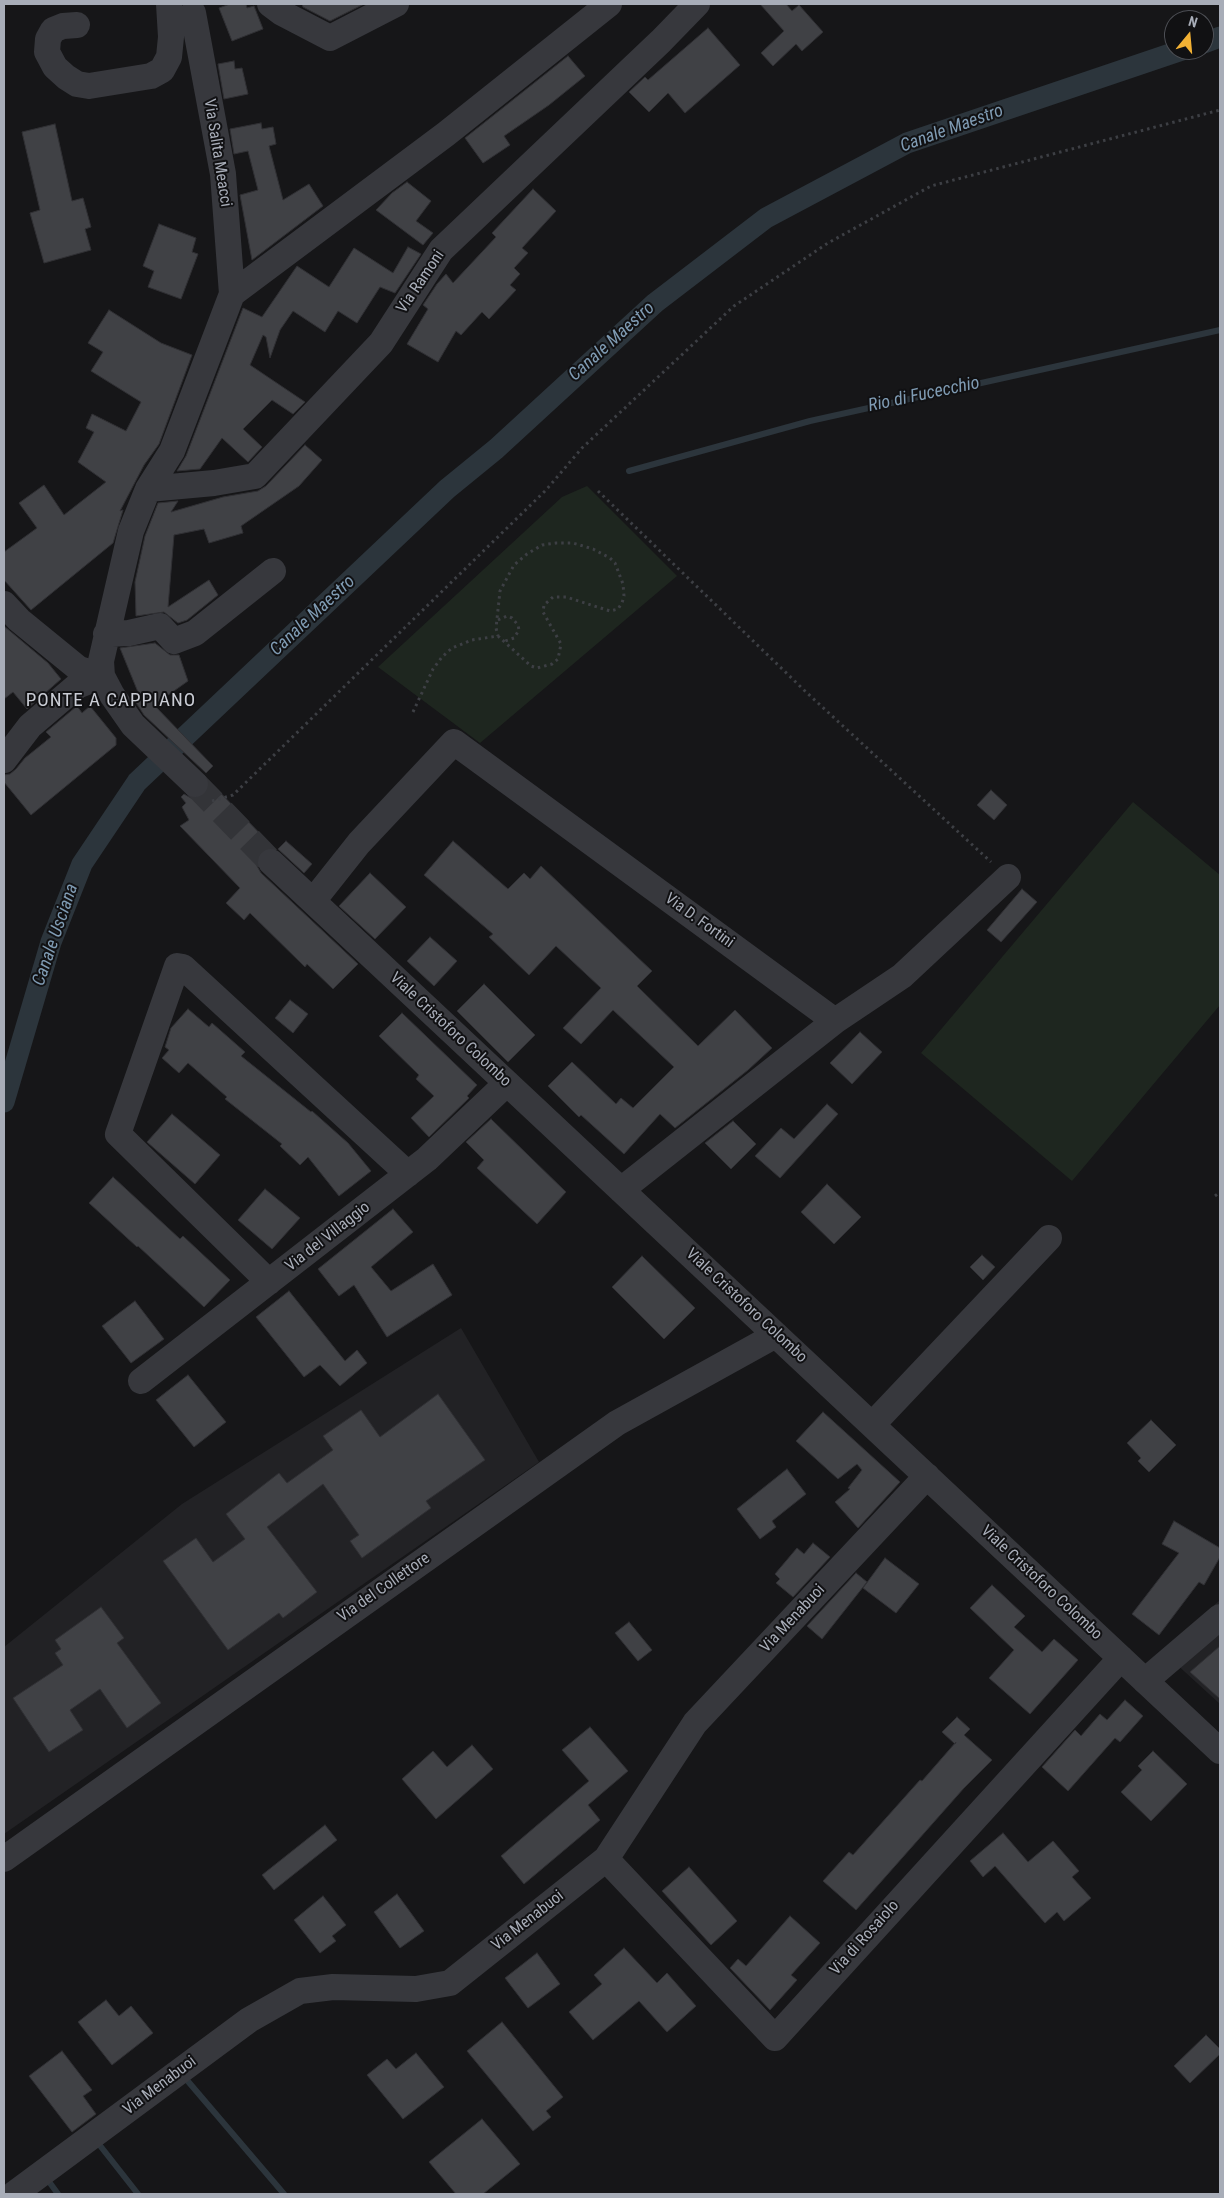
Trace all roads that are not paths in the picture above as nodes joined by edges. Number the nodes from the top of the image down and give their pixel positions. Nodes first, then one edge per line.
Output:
1 (270, 4) edge
2 (396, 4) edge
3 (609, 4) edge
4 (698, 4) edge
5 (181, 8) edge
6 (77, 25) dead end
7 (232, 294) junction
8 (148, 489) junction
9 (273, 571) dead end
10 (11, 612) edge
11 (106, 634) junction
12 (102, 676) junction
13 (4, 760) edge
14 (203, 792) tunnel mouth
15 (271, 862) tunnel mouth
16 (1008, 877) road end
17 (312, 901) junction
18 (835, 1021) junction
19 (506, 1083) junction
20 (408, 1174) junction
21 (621, 1190) junction
22 (1050, 1238) dead end
23 (269, 1282) junction
24 (776, 1335) junction
25 (141, 1381) dead end
26 (872, 1425) junction
27 (927, 1476) junction
28 (1220, 1617) edge
29 (1121, 1658) junction
30 (1145, 1681) junction
31 (1220, 1751) edge
32 (4, 1859) edge
33 (606, 1859) junction
34 (14, 2194) edge

1 - 2 street
3 - 7 street
4 - 8 street, Via Ramoni
5 - 6 street
5 - 7 street, Via Salita Meacci
7 - 8 street
8 - 11 street
9 - 11 street
10 - 12 street
11 - 12 street
12 - 13 street
12 - 14 street
15 - 17 street, Viale Cristoforo Colombo
16 - 18 street
17 - 18 street, Via D. Fortini
17 - 19 street, Viale Cristoforo Colombo
18 - 21 street
19 - 20 street, Via del Villaggio
19 - 21 street, Viale Cristoforo Colombo
20 - 23 street, Via del Villaggio
20 - 23 street
21 - 24 street, Viale Cristoforo Colombo
22 - 26 street
23 - 25 street, Via del Villaggio
24 - 26 street, Viale Cristoforo Colombo
24 - 32 street, Via del Collettore
26 - 27 street, Viale Cristoforo Colombo
27 - 29 street, Viale Cristoforo Colombo
27 - 33 street, Via Menabuoi
28 - 30 street
29 - 30 street, Viale Cristoforo Colombo
29 - 33 street, Via di Rosaiolo
30 - 31 street, Viale Cristoforo Colombo
33 - 34 street, Via Menabuoi

